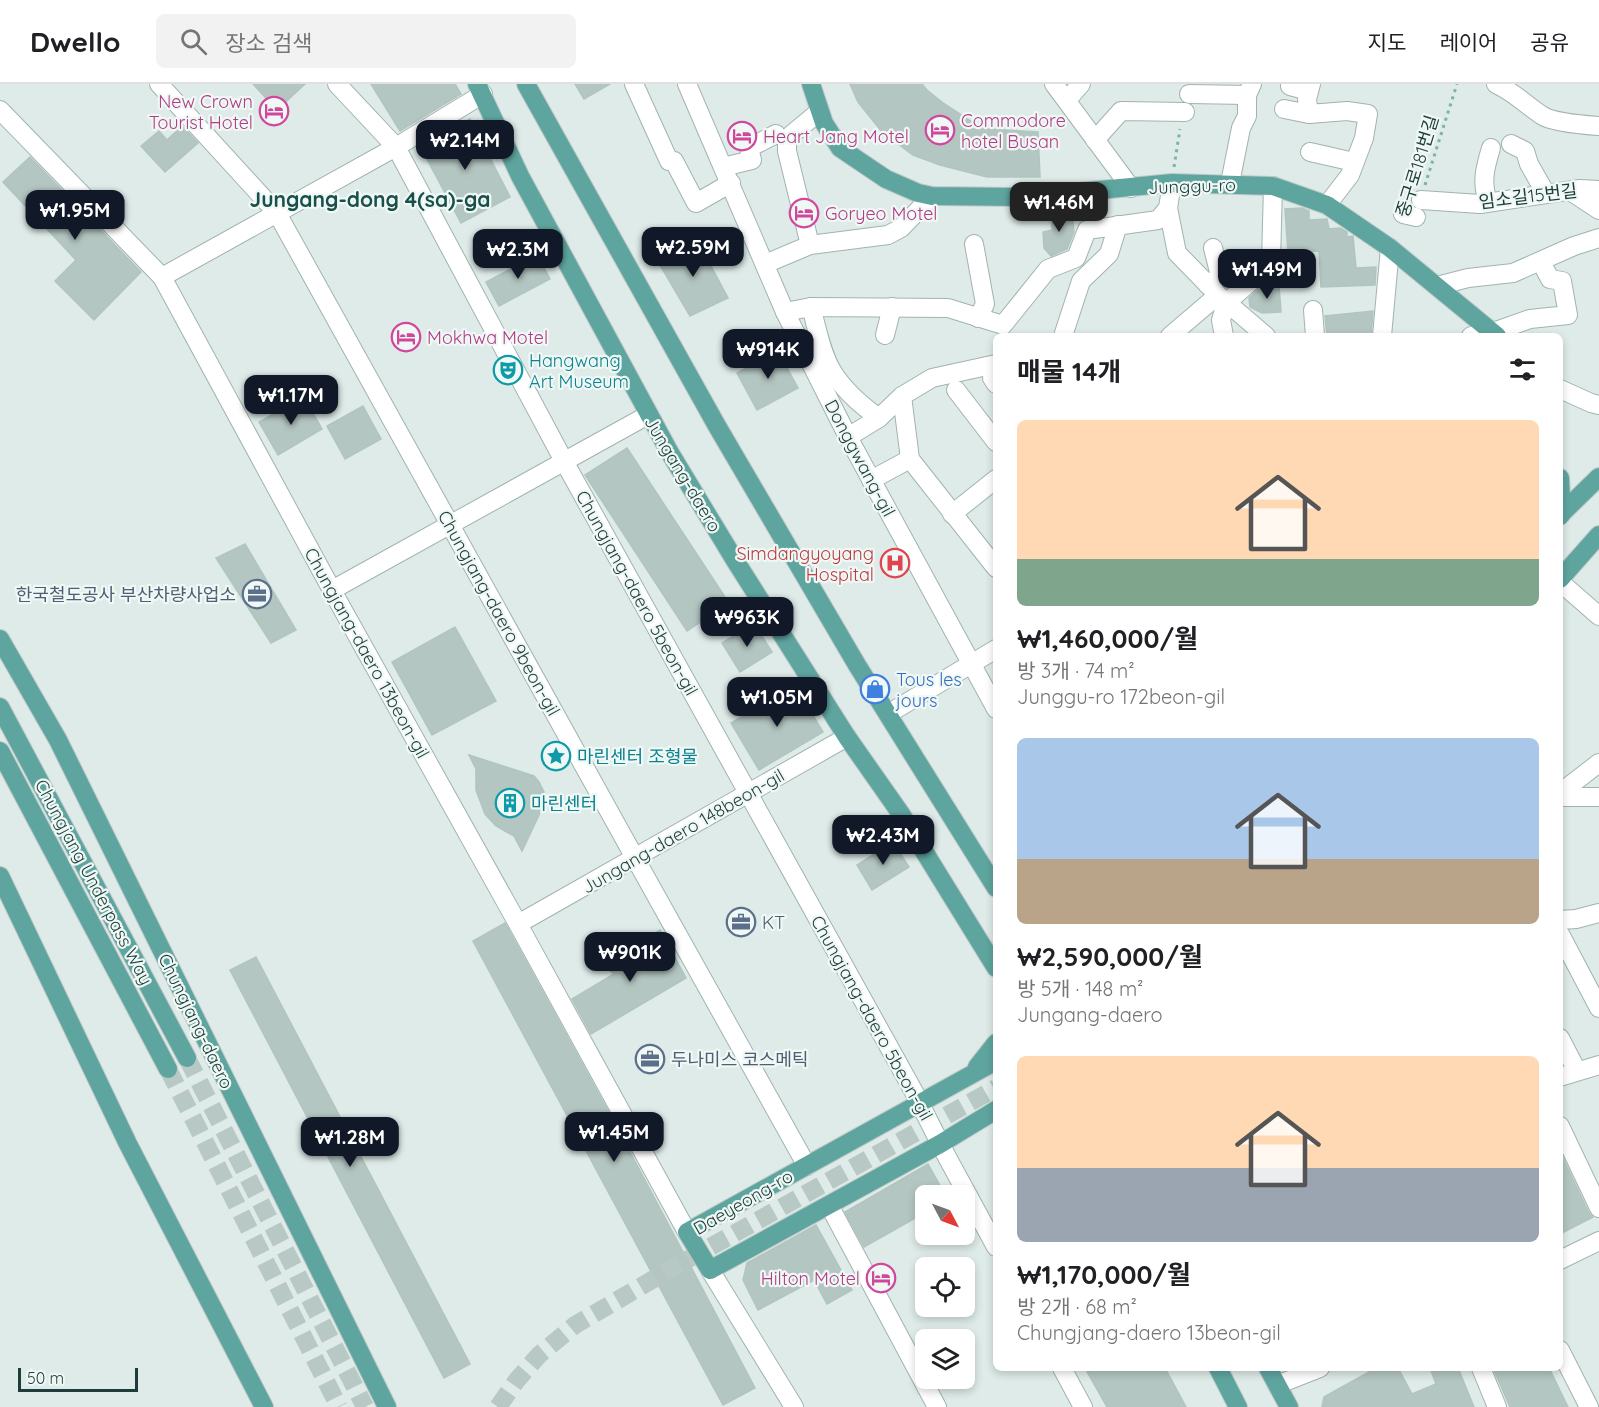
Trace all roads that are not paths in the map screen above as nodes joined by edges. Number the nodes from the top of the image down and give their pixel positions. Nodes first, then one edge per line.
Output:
1 (159, 84) edge
2 (338, 84) edge
3 (526, 84) edge
4 (634, 84) edge
5 (687, 84) edge
6 (811, 84) edge
7 (1054, 84) edge
8 (1081, 84) edge
9 (1496, 84) edge
10 (1290, 86) dead end
11 (1310, 88) edge
12 (480, 89) edge
13 (1249, 89) edge
14 (1066, 100) junction
15 (1284, 109) dead end
16 (0, 110) edge
17 (820, 111) junction
18 (1309, 114) junction
19 (1599, 126) edge
20 (776, 134) dead end
21 (1095, 140) junction
22 (1511, 144) dead end
23 (396, 147) junction
24 (1491, 148) dead end
25 (1310, 152) dead end
26 (1354, 162) junction
27 (727, 175) junction
28 (1173, 183) junction
29 (1230, 183) junction
30 (1273, 186) junction
31 (1131, 188) junction
32 (1599, 189) edge
33 (1570, 191) junction
34 (1546, 194) junction
35 (932, 196) junction
36 (1488, 202) junction
37 (1327, 205) junction
38 (1168, 208) junction
39 (1413, 210) road end
40 (1599, 210) edge
41 (277, 213) junction
42 (1118, 225) junction
43 (1599, 238) edge
44 (974, 244) dead end
45 (810, 245) junction
46 (1213, 248) dead end
47 (1390, 248) junction
48 (1541, 262) junction
49 (765, 264) junction
50 (162, 277) junction
51 (1437, 286) junction
52 (1217, 294) junction
53 (812, 307) junction
54 (892, 307) junction
55 (1313, 310) dead end
56 (785, 312) junction
57 (978, 318) junction
58 (1006, 331) edge
59 (1064, 333) edge
60 (1173, 333) edge
61 (1223, 333) edge
62 (1262, 333) edge
63 (1315, 333) edge
64 (1382, 333) edge
65 (1494, 333) edge
66 (1498, 333) edge
67 (885, 335) dead end
68 (993, 376) edge
69 (956, 390) dead end
70 (1563, 390) edge
71 (902, 396) junction
72 (1599, 405) edge
73 (648, 415) junction
74 (879, 417) junction
75 (848, 437) junction
76 (993, 438) edge
77 (910, 459) junction
78 (565, 463) junction
79 (1599, 477) edge
80 (871, 480) junction
81 (993, 481) edge
82 (1563, 512) edge
83 (952, 514) junction
84 (451, 525) junction
85 (1596, 538) edge
86 (993, 560) edge
87 (1563, 566) edge
88 (1563, 576) edge
89 (1563, 583) edge
90 (332, 590) junction
91 (1599, 615) edge
92 (0, 639) edge
93 (993, 651) edge
94 (972, 664) junction
95 (993, 703) edge
96 (0, 706) edge
97 (888, 714) junction
98 (847, 738) junction
99 (0, 751) edge
100 (1599, 763) edge
101 (1563, 793) edge
102 (748, 794) junction
103 (1563, 795) edge
104 (1599, 797) edge
105 (634, 858) junction
106 (0, 876) edge
107 (993, 883) edge
108 (1599, 913) edge
109 (1563, 920) edge
110 (519, 924) junction
111 (1563, 940) edge
112 (993, 963) edge
113 (1599, 1008) edge
114 (993, 1049) edge
115 (1563, 1050) edge
116 (187, 1058) tunnel mouth
117 (993, 1063) edge
118 (1599, 1065) edge
119 (168, 1069) tunnel mouth
120 (1569, 1074) edge
121 (968, 1076) junction
122 (920, 1103) junction
123 (993, 1112) edge
124 (1563, 1132) edge
125 (940, 1144) junction
126 (807, 1166) junction
127 (829, 1205) junction
128 (1599, 1208) edge
129 (687, 1232) junction
130 (993, 1241) edge
131 (1599, 1241) edge
132 (1563, 1259) edge
133 (710, 1270) junction
134 (1563, 1356) edge
135 (1064, 1371) edge
136 (1220, 1371) edge
137 (1270, 1371) edge
138 (1312, 1371) edge
139 (1482, 1371) edge
140 (1277, 1385) junction
141 (264, 1407) edge
142 (387, 1407) edge
143 (794, 1407) edge
144 (937, 1407) edge
145 (1083, 1407) edge
146 (1238, 1407) edge
147 (1289, 1407) edge
148 (1497, 1407) edge
149 (1589, 1407) edge

1 - 41 street, Chungjang-daero 9beon-gil
2 - 23 street, Chungjang-daero 5beon-gil
3 - 97 main road
4 - 27 street
5 - 27 street, Donggwang-gil
6 - 17 main road, Junggu-ro
7 - 14 street
8 - 14 street
9 - 19 street
10 - 11 street
11 - 18 street
12 - 23 street
12 - 73 main road, Jungang-daero
13 - 21 street
13 - 29 street
14 - 21 street
15 - 18 street
16 - 50 street, Chungjang-daero 13beon-gil
17 - 35 main road, Junggu-ro
17 - 45 street
18 - 26 street
20 - 27 street
21 - 31 street
22 - 34 street
23 - 41 street
23 - 78 street, Chungjang-daero 5beon-gil
24 - 36 street
25 - 26 street
26 - 37 street
27 - 49 street, Donggwang-gil
28 - 29 main road, Junggu-ro
28 - 31 main road, Junggu-ro
28 - 38 street
29 - 30 main road, Junggu-ro
30 - 37 main road, Junggu-ro
30 - 52 street
31 - 35 main road, Junggu-ro
32 - 33 street, 임소길15번길
33 - 34 street, 임소길15번길
33 - 40 street
34 - 36 street, 임소길15번길
35 - 45 street
36 - 39 street, 임소길15번길
37 - 47 main road, Junggu-ro
38 - 42 street
38 - 52 street
41 - 50 street
41 - 84 street, Chungjang-daero 9beon-gil
42 - 58 street
42 - 59 street
43 - 48 street
44 - 57 street
45 - 49 street
46 - 52 street
47 - 51 main road, Junggu-ro
47 - 64 street
48 - 51 street
48 - 66 street
49 - 56 street, Donggwang-gil
50 - 90 street, Chungjang-daero 13beon-gil
51 - 65 main road, Junggu-ro
52 - 60 street
52 - 61 street
52 - 62 street
53 - 54 street
53 - 56 street
53 - 74 street
54 - 57 street
54 - 67 street
55 - 63 street
56 - 75 street, Donggwang-gil
57 - 58 street
68 - 71 street
69 - 76 street
70 - 72 street
71 - 74 street
71 - 77 street
73 - 78 street
73 - 98 main road, Jungang-daero
74 - 75 street
75 - 80 street, Donggwang-gil
77 - 80 street
77 - 83 street
78 - 84 street
78 - 102 street, Chungjang-daero 5beon-gil
79 - 82 main road
80 - 94 street, Donggwang-gil
81 - 83 street
83 - 86 street
84 - 90 street
84 - 105 street, Chungjang-daero 9beon-gil
85 - 87 main road
85 - 88 main road
89 - 91 street
90 - 110 street, Chungjang-daero 13beon-gil
92 - 142 main road, Chungjang-daero
93 - 94 street
94 - 95 street, Donggwang-gil
94 - 97 street
96 - 116 main road, Chungjang Underpass Way
97 - 107 main road
98 - 102 street, Jungang-daero 148beon-gil
98 - 112 main road, Jungang-daero
99 - 119 main road, Chungjang Underpass Way
100 - 101 street
102 - 105 street, Jungang-daero 148beon-gil
102 - 122 street, Chungjang-daero 5beon-gil
103 - 104 street
105 - 110 street, Jungang-daero 148beon-gil
105 - 126 street, Chungjang-daero 9beon-gil
106 - 141 main road
108 - 109 street
110 - 129 street, Chungjang-daero 13beon-gil
111 - 113 street
114 - 121 main road
115 - 120 street
117 - 121 main road, Daeyeong-ro
118 - 120 street
121 - 122 main road, Daeyeong-ro
122 - 125 street, Chungjang-daero 5beon-gil
122 - 126 main road, Daeyeong-ro
123 - 125 main road
124 - 128 street
125 - 127 main road
125 - 130 street, Chungjang-daero 5beon-gil
126 - 129 main road, Daeyeong-ro
127 - 133 main road
127 - 144 street
129 - 133 main road, Daeyeong-ro
131 - 132 street
133 - 143 street
134 - 149 street
135 - 145 street
136 - 146 main road
137 - 140 main road
138 - 140 street
139 - 148 street
140 - 147 main road

